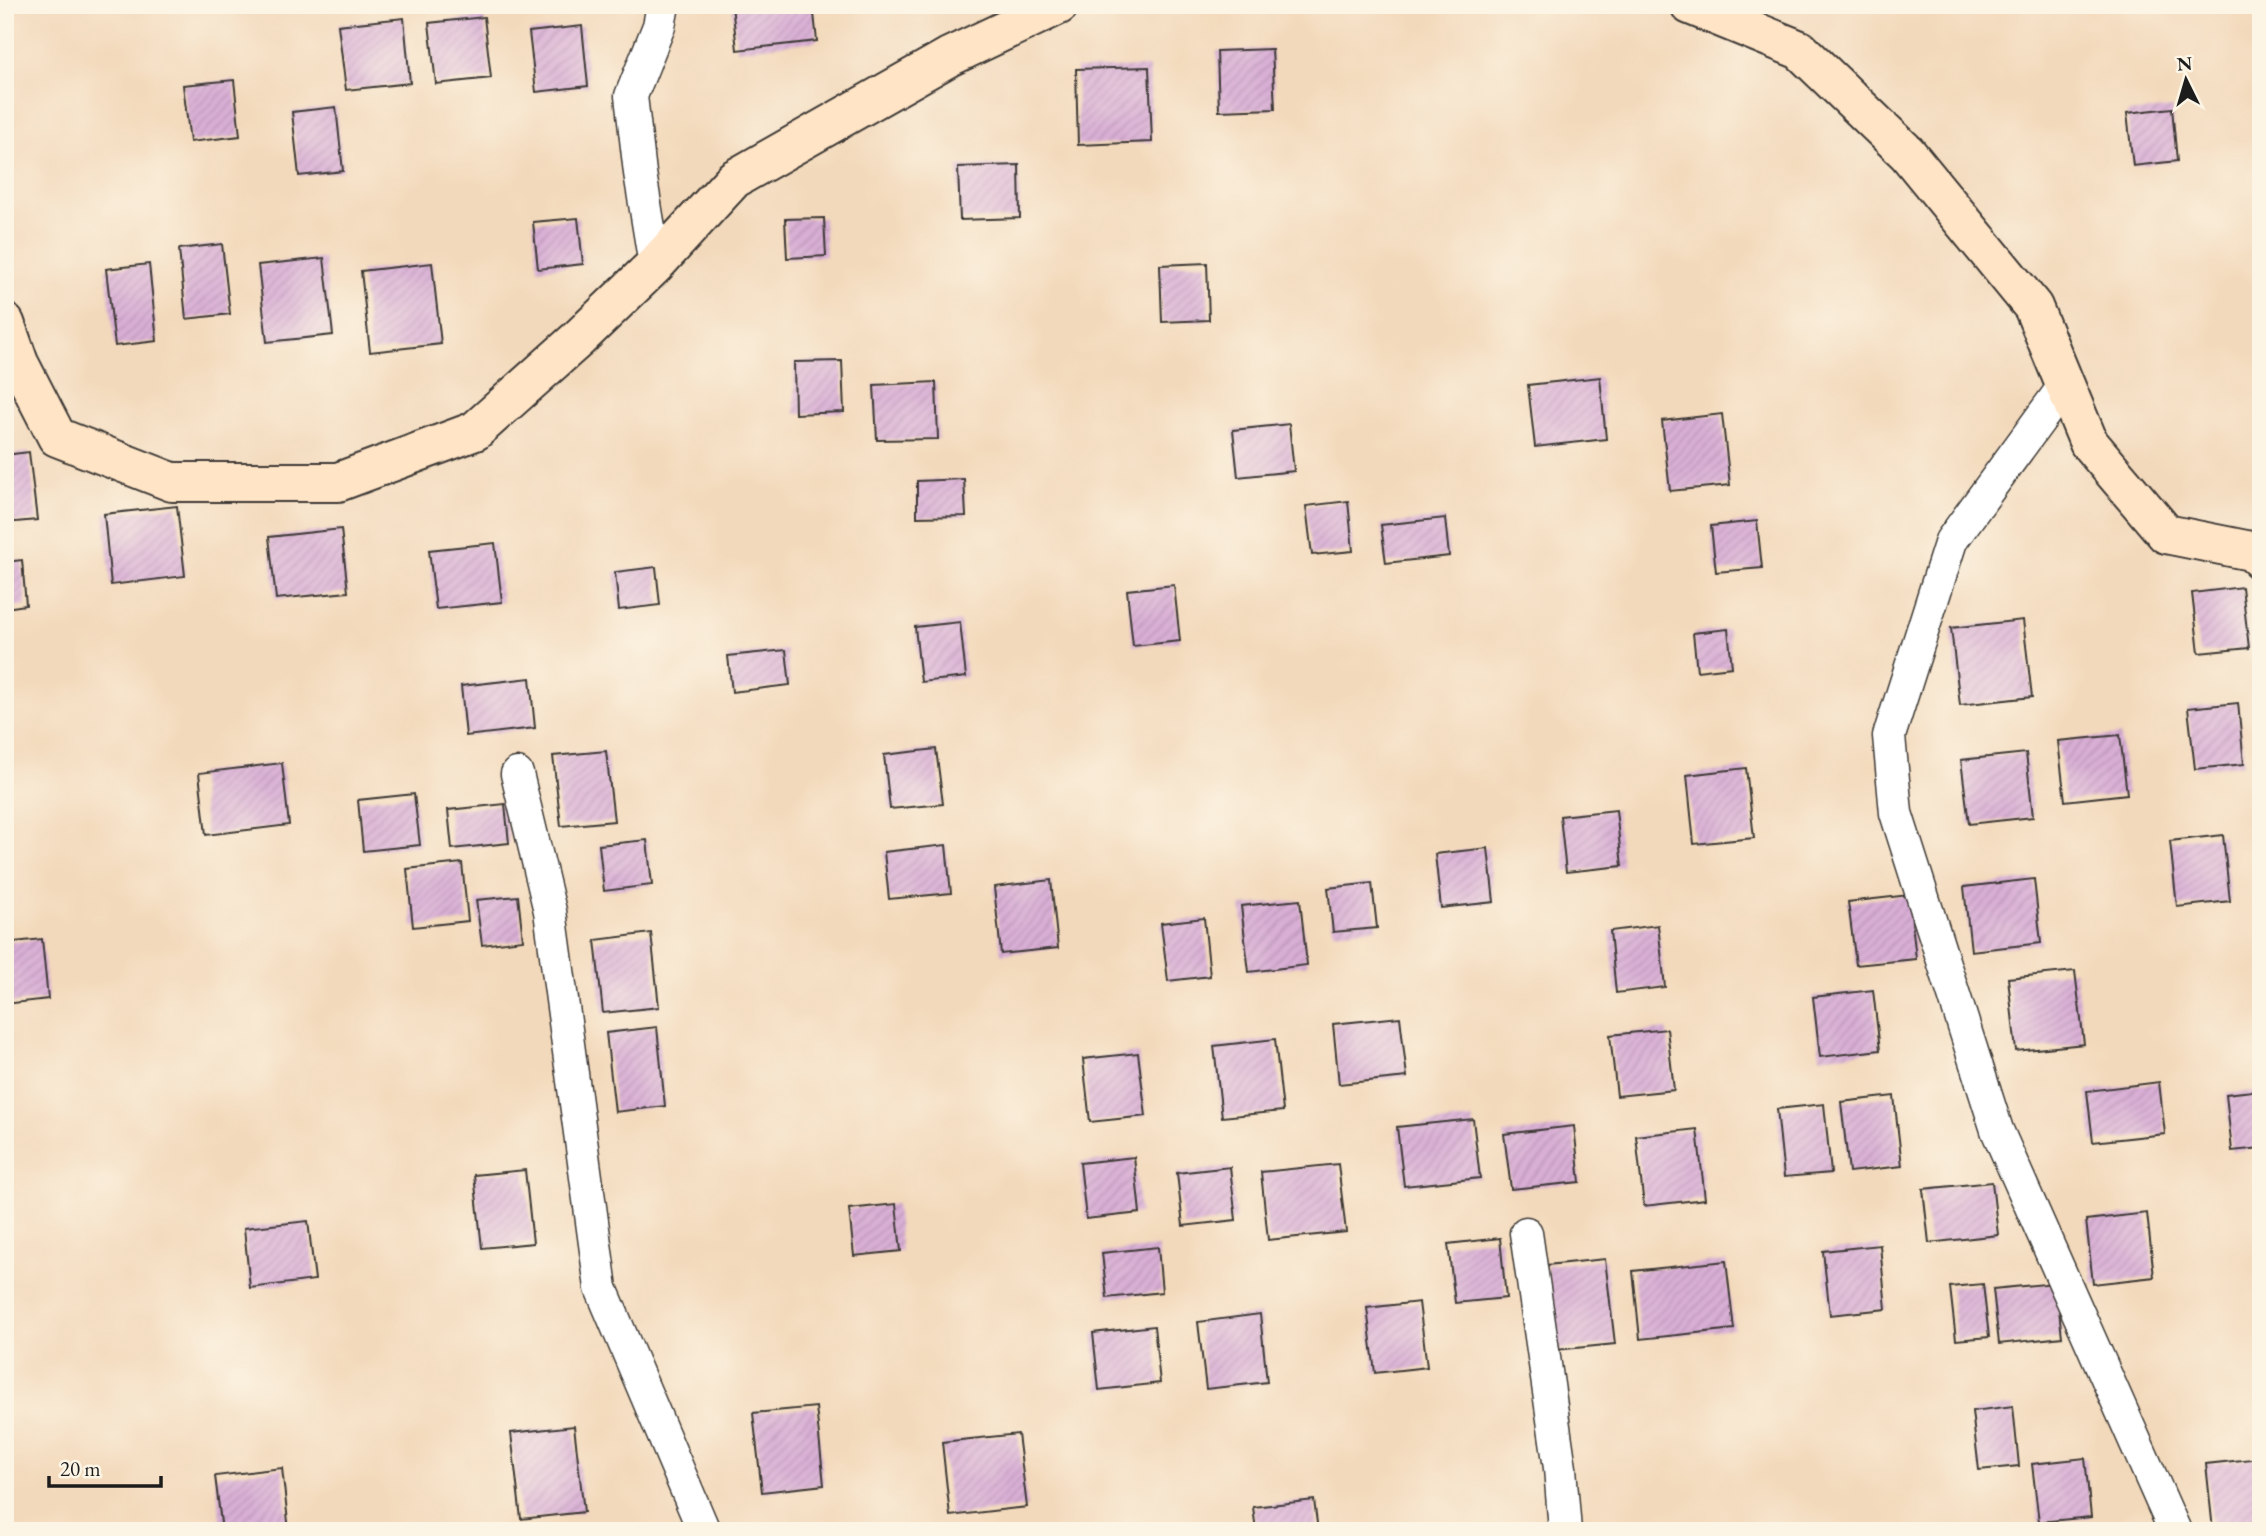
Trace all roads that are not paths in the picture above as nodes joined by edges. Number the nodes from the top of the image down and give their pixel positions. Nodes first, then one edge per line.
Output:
1 (663, 5) edge
2 (1059, 5) edge
3 (1690, 5) edge
4 (655, 265) junction
5 (5, 323) edge
6 (2065, 385) junction
7 (2261, 560) edge
8 (517, 774) dead end
9 (1526, 1233) dead end
10 (704, 1531) edge
11 (1565, 1531) edge
12 (2175, 1531) edge

1 - 4 street
2 - 4 street
3 - 6 street
4 - 5 street
6 - 7 street
6 - 12 street
8 - 10 street
9 - 11 street

